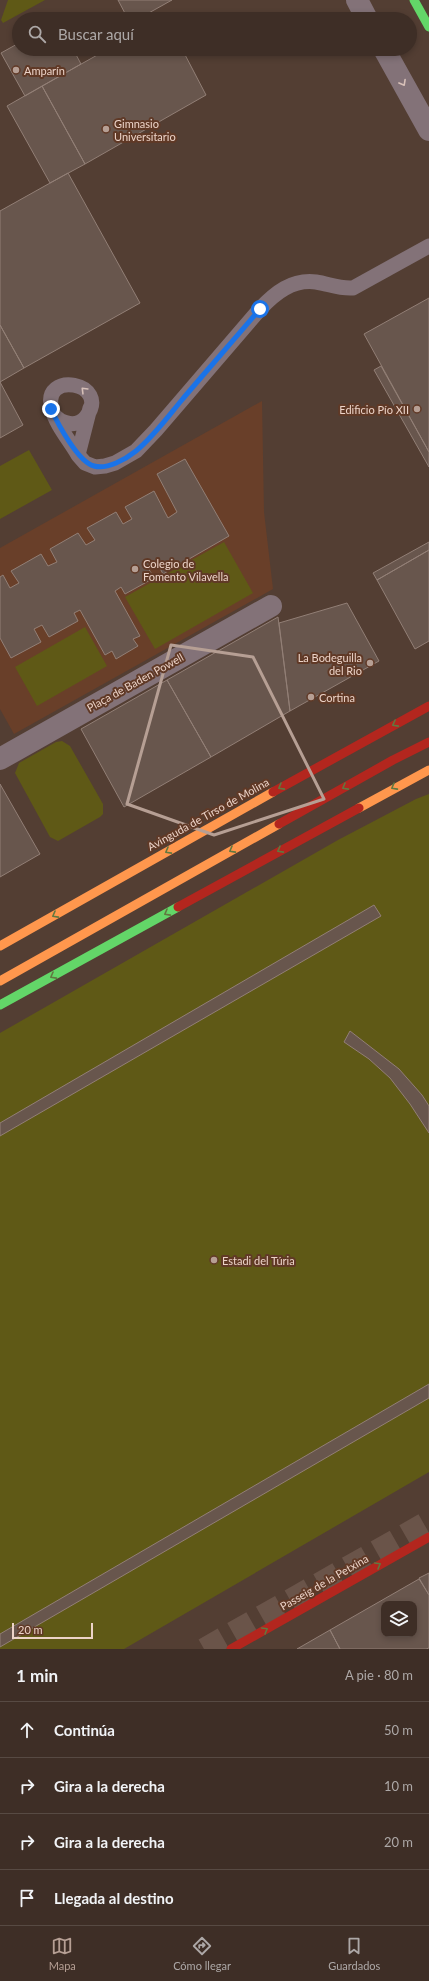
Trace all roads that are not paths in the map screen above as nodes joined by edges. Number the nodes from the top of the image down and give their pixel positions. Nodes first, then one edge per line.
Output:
1 (357, 0) edge
2 (414, 0) edge
3 (364, 12) edge
4 (429, 27) edge
5 (388, 56) edge
6 (429, 130) edge
7 (429, 246) edge
8 (90, 408) junction
9 (54, 415) junction
10 (78, 455) junction
11 (271, 606) dead end
12 (429, 706) edge
13 (429, 742) edge
14 (0, 759) edge
15 (429, 770) edge
16 (146, 898) junction
17 (0, 946) edge
18 (21, 958) dead end
19 (0, 981) edge
20 (0, 1005) edge
21 (429, 1538) edge
22 (231, 1649) edge

1 - 3 street
2 - 4 main road
5 -> 6 street
7 - 10 lane
8 - 9 lane
8 -> 9 lane
8 - 10 lane
9 - 10 lane
11 - 14 street, Plaça de Baden Powell
12 -> 17 main road, Avinguda de Tirso de Molina
13 -> 16 main road
15 -> 20 main road
16 - 18 main road
16 - 19 main road
22 -> 21 main road, Passeig de la Petxina

